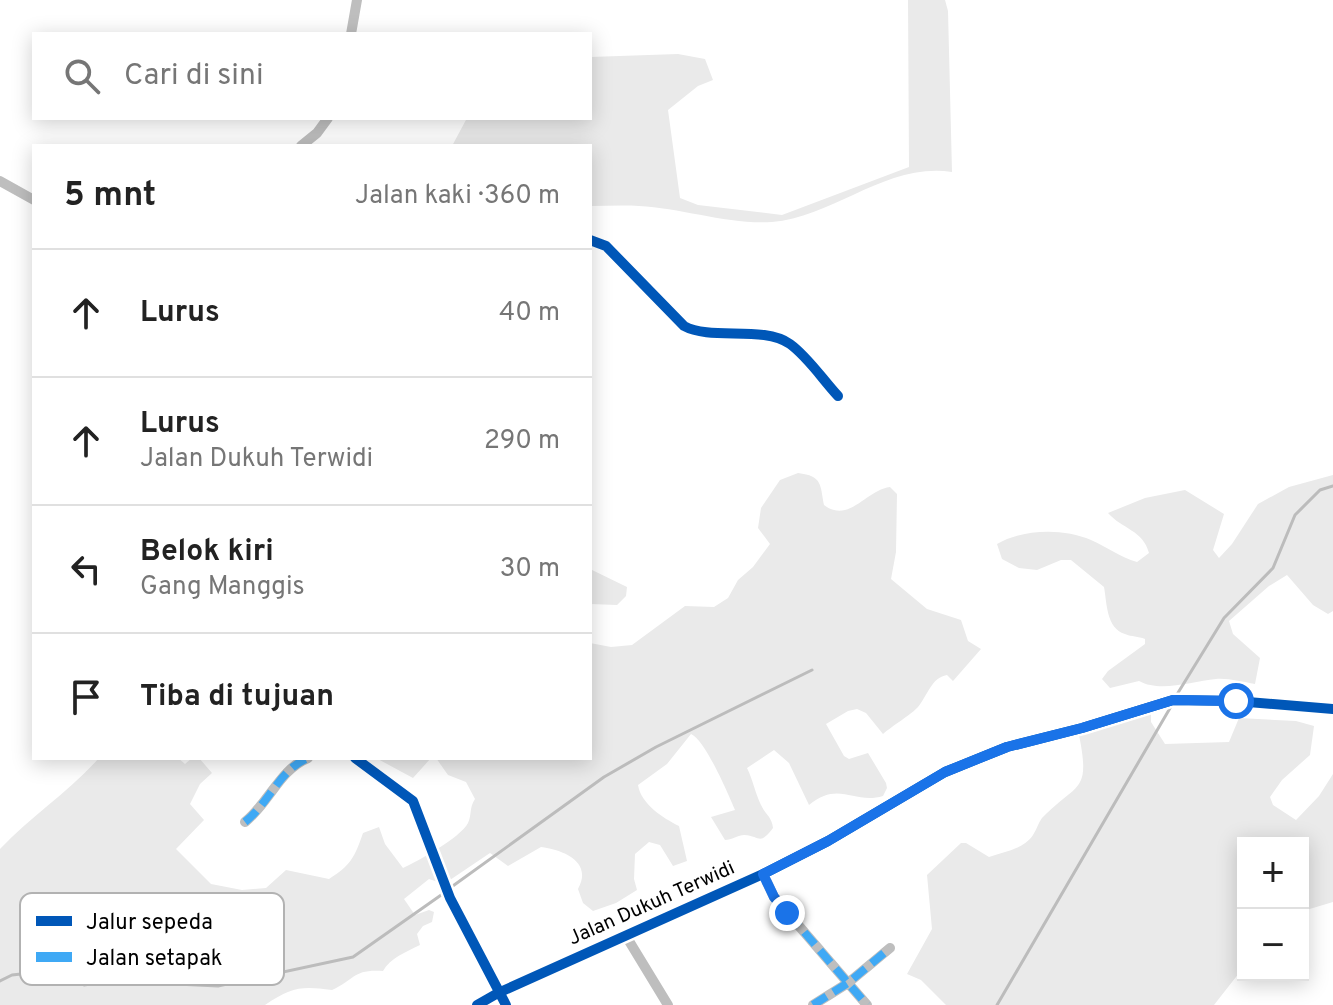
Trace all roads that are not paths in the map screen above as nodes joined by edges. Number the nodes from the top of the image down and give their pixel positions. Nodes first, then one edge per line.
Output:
1 (357, 0) edge
2 (351, 32) edge
3 (327, 120) edge
4 (303, 144) edge
5 (0, 181) edge
6 (32, 199) edge
7 (592, 241) edge
8 (838, 396) dead end
9 (1333, 709) edge
10 (303, 760) edge
11 (358, 760) edge
12 (245, 822) dead end
13 (763, 874) junction
14 (626, 936) junction
15 (890, 948) dead end
16 (848, 983) junction
17 (498, 993) junction
18 (477, 1005) edge
19 (506, 1005) edge
20 (668, 1005) edge
21 (813, 1005) edge
22 (867, 1005) edge

1 - 2 street
3 - 4 street
5 - 6 street
7 - 8 street
9 - 13 street, Jalan Dukuh Terwidi
10 - 12 street
11 - 17 street
13 - 14 street, Jalan Dukuh Terwidi
13 - 16 street
14 - 17 street, Jalan Dukuh Terwidi
14 - 20 street
15 - 16 street
16 - 21 street
16 - 22 street
17 - 18 street, Jalan Dukuh Terwidi
17 - 19 street

